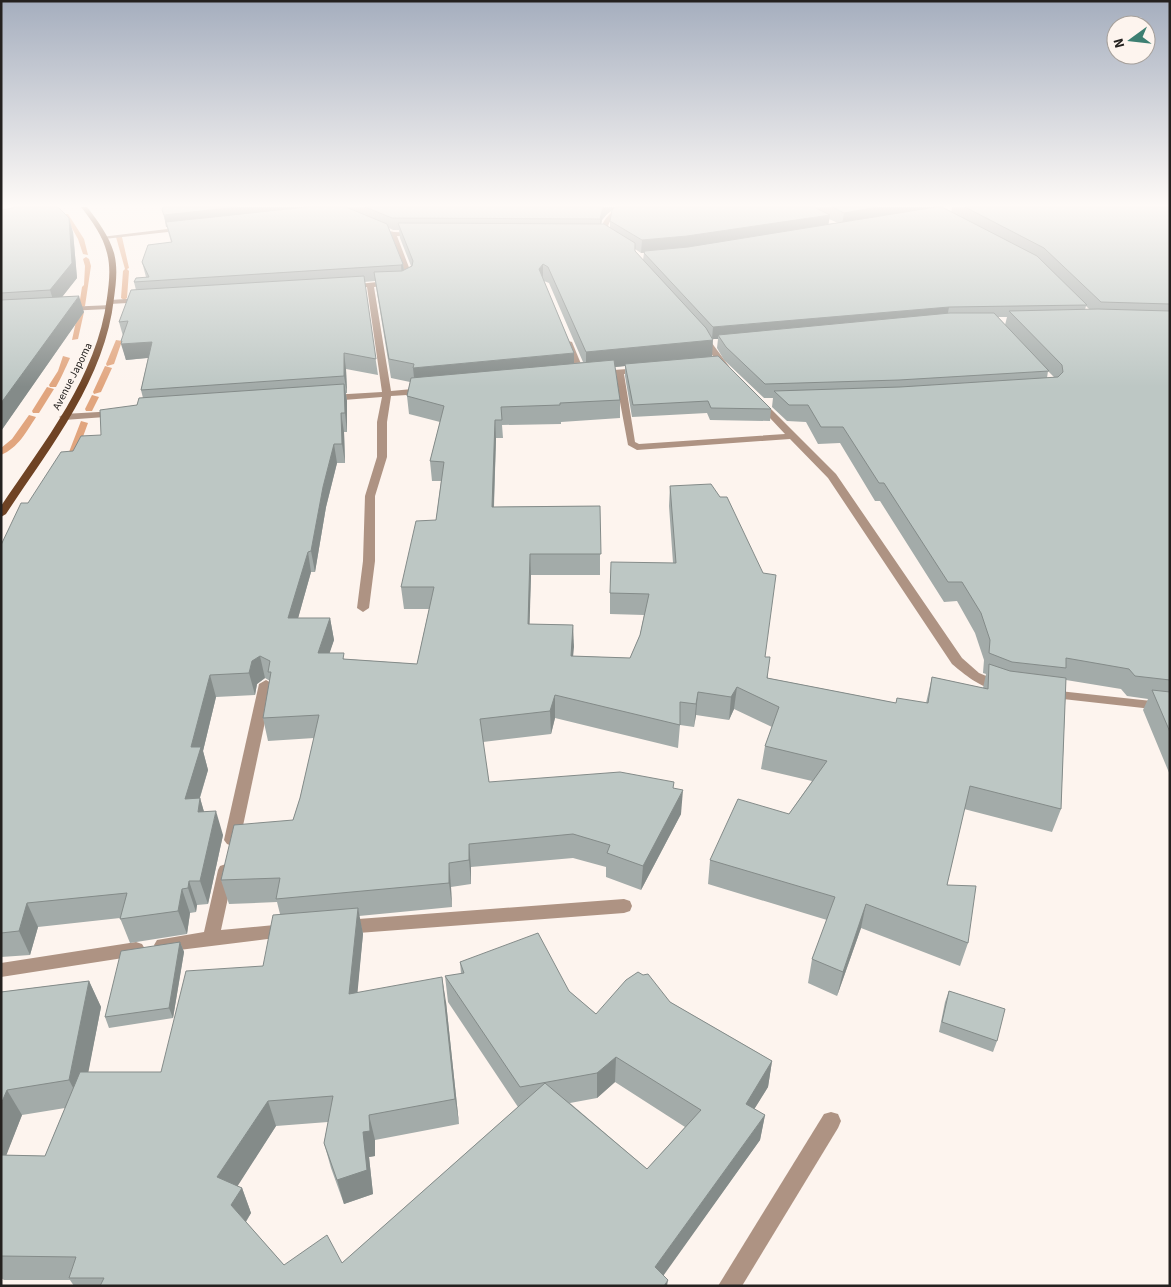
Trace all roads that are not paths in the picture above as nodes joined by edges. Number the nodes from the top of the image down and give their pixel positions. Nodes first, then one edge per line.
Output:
1 (112, 267) edge
2 (406, 267) edge
3 (370, 286) junction
4 (341, 288) edge
5 (148, 299) edge
6 (110, 304) junction
7 (62, 310) edge
8 (563, 330) edge
9 (697, 331) edge
10 (656, 368) edge
11 (619, 372) junction
12 (582, 376) junction
13 (733, 376) edge
14 (573, 377) edge
15 (436, 390) edge
16 (387, 394) junction
17 (318, 399) edge
18 (761, 401) edge
19 (122, 413) edge
20 (64, 418) junction
21 (792, 436) junction
22 (1, 514) edge
23 (362, 608) dead end
24 (266, 684) dead end
25 (1013, 689) edge
26 (1042, 693) edge
27 (1170, 707) edge
28 (624, 906) dead end
29 (329, 928) edge
30 (300, 930) edge
31 (212, 938) junction
32 (1, 970) edge
33 (831, 1121) dead end
34 (729, 1286) edge

1 - 6 main road, Avenue Japoma
2 - 3 street
3 - 4 street
3 - 16 street
5 - 6 street
6 - 7 street
6 - 20 main road, Avenue Japoma
8 - 12 street
9 - 13 street
10 - 11 street
11 - 12 street
11 - 21 street
12 - 14 street
15 - 16 street
16 - 17 street
16 - 23 street
18 - 21 street
19 - 20 street
20 - 22 main road, Avenue Japoma
21 - 25 street
24 - 31 street
26 - 27 street
28 - 29 street
30 - 31 street
31 - 32 street
33 - 34 street

